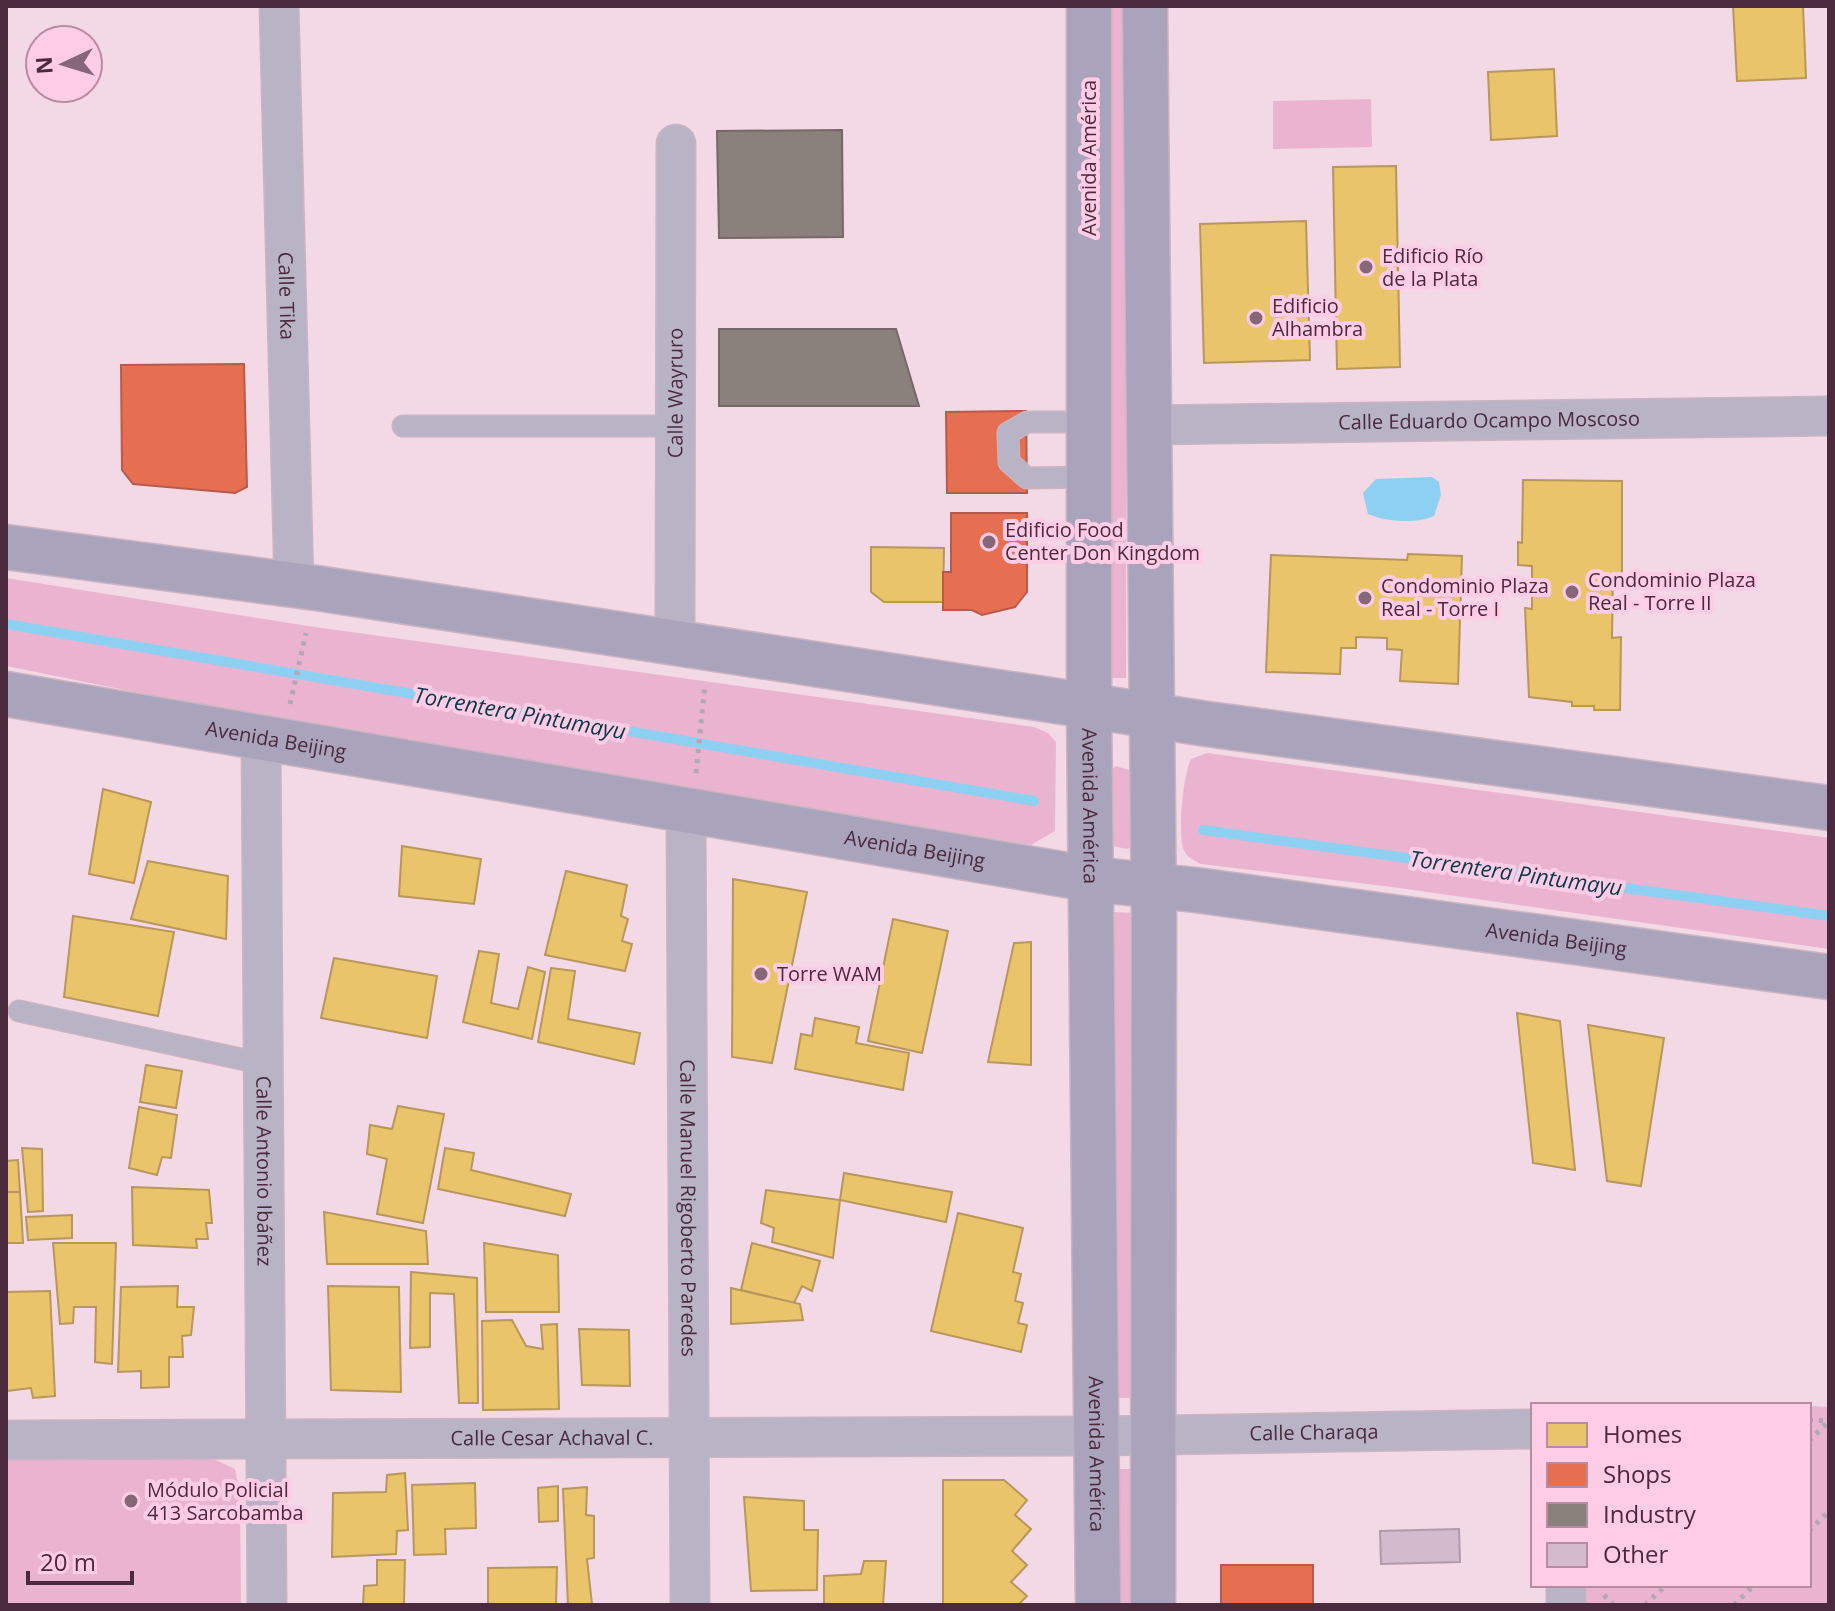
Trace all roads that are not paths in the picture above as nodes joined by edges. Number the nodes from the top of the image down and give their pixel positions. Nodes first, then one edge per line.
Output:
1 (279, 6) edge
2 (1089, 6) edge
3 (1145, 6) edge
4 (676, 144) dead end
5 (1829, 416) edge
6 (1088, 422) junction
7 (1149, 425) junction
8 (403, 426) dead end
9 (676, 426) junction
10 (1089, 477) junction
11 (6, 547) edge
12 (294, 586) junction
13 (675, 643) junction
14 (6, 694) edge
15 (1089, 707) junction
16 (1151, 716) junction
17 (261, 737) junction
18 (691, 797) junction
19 (1829, 808) edge
20 (1090, 879) junction
21 (1153, 886) junction
22 (1829, 977) edge
23 (19, 1011) dead end
24 (264, 1064) junction
25 (1531, 1429) edge
26 (1153, 1434) junction
27 (1097, 1436) junction
28 (690, 1437) junction
29 (267, 1439) junction
30 (6, 1440) edge
31 (267, 1605) edge
32 (690, 1605) edge
33 (1098, 1605) edge
34 (1153, 1605) edge

1 - 12 street, Calle Tika
2 - 6 main road, Avenida América
3 - 7 main road
4 - 9 street, Calle Wayruro
5 - 7 street, Calle Eduardo Ocampo Moscoso
6 - 10 main road, Avenida América
6 - 10 lane
7 - 16 main road
8 - 9 lane
9 - 13 street, Calle Wayruro
10 - 15 main road, Avenida América
11 - 12 main road
12 - 13 main road
13 - 15 main road
14 - 17 main road, Avenida Beijing
15 - 16 main road
15 - 20 main road, Avenida América
16 - 19 main road
16 - 21 main road
17 - 18 main road, Avenida Beijing
17 - 24 street, Calle Antonio Ibáñez
18 - 20 main road, Avenida Beijing
18 - 28 street, Calle Manuel Rigoberto Paredes
20 - 21 main road, Avenida Beijing
20 - 27 main road, Avenida América
21 - 22 main road, Avenida Beijing
21 - 26 main road
23 - 24 lane
24 - 29 street, Calle Antonio Ibáñez
25 - 26 street, Calle Charaqa
26 - 27 street, Calle Charaqa
26 - 34 main road
27 - 28 street, Calle Cesar Achaval C.
27 - 33 main road, Avenida América
28 - 29 street, Calle Cesar Achaval C.
28 - 32 street, Calle Manuel Rigoberto Paredes
29 - 30 street, Calle Cesar Achaval C.
29 - 31 street, Calle Antonio Ibáñez

